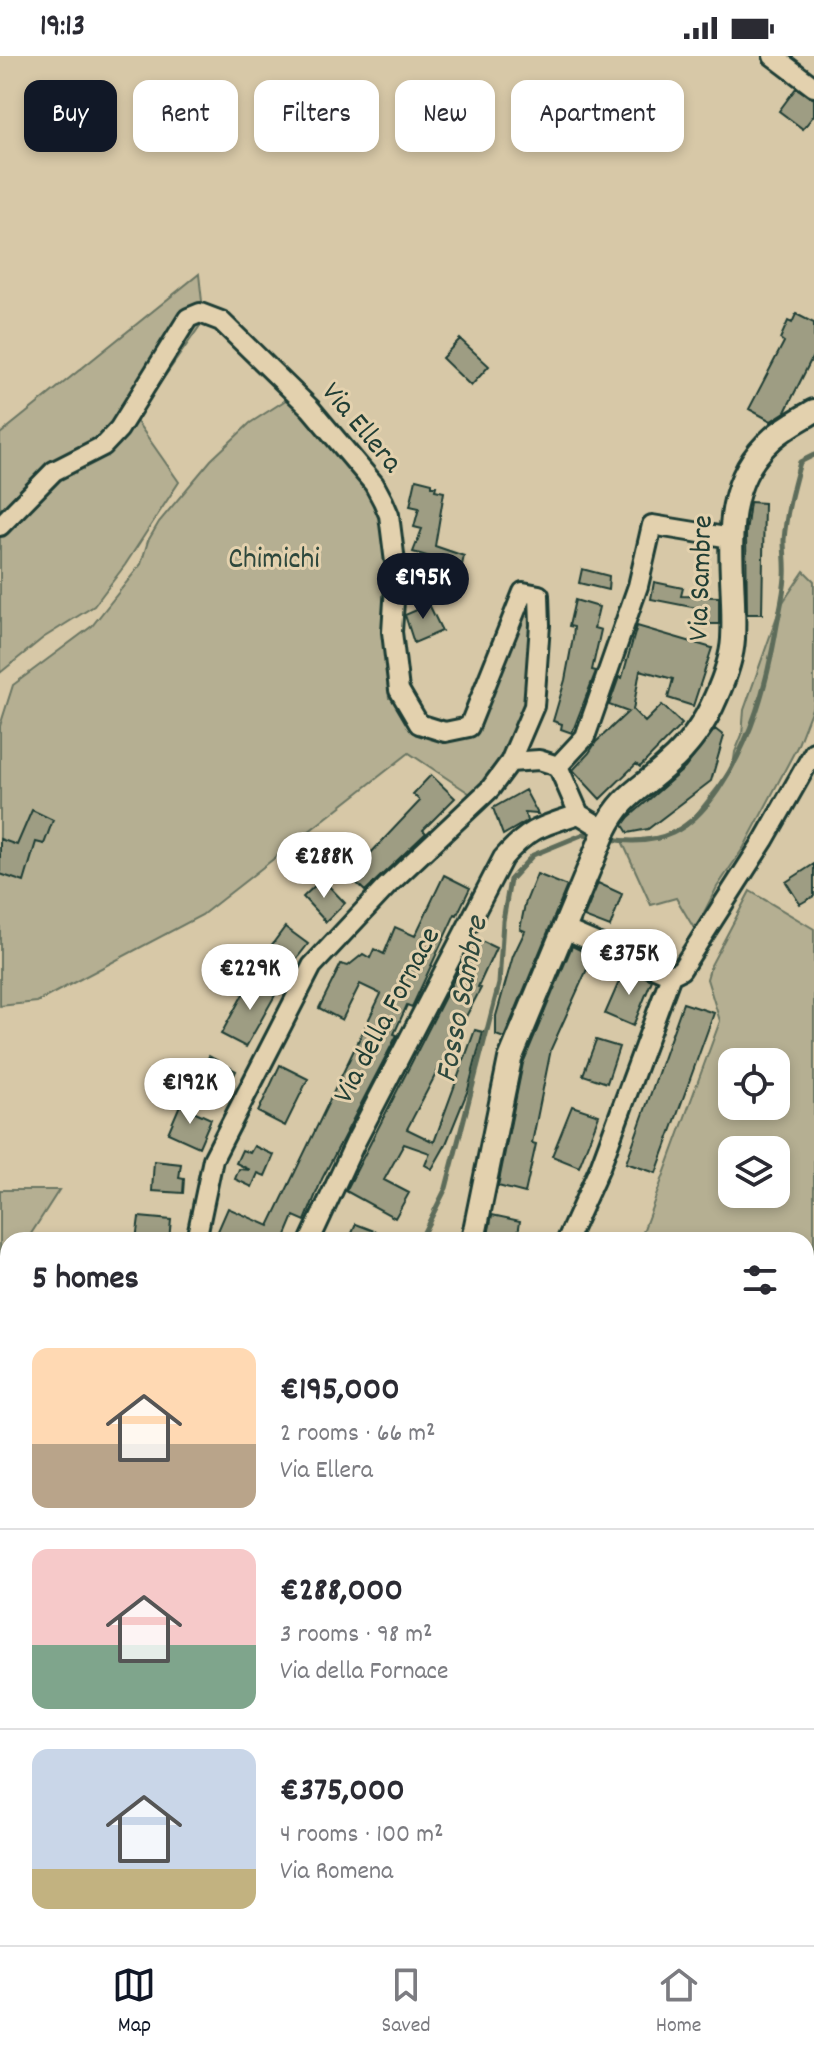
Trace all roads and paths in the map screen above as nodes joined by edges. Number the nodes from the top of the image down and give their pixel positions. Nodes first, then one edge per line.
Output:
1 (773, 56) edge
2 (814, 87) edge
3 (814, 411) edge
4 (0, 526) edge
5 (731, 538) junction
6 (814, 752) edge
7 (510, 762) junction
8 (558, 766) junction
9 (579, 814) junction
10 (604, 832) junction
11 (564, 929) junction
12 (671, 975) junction
13 (198, 1232) edge
14 (314, 1232) edge
15 (475, 1232) edge
16 (571, 1232) edge

1 - 2 street
3 - 5 street, Via Sambre
4 - 7 street, Via Ellera
5 - 8 street
5 - 10 street, Via Sambre
6 - 12 street
7 - 8 street
7 - 13 street
8 - 9 street
9 - 10 street
9 - 14 street, Via della Fornace
10 - 11 street, Via Sambre
11 - 12 street
11 - 15 street, Via Sambre
12 - 16 street

